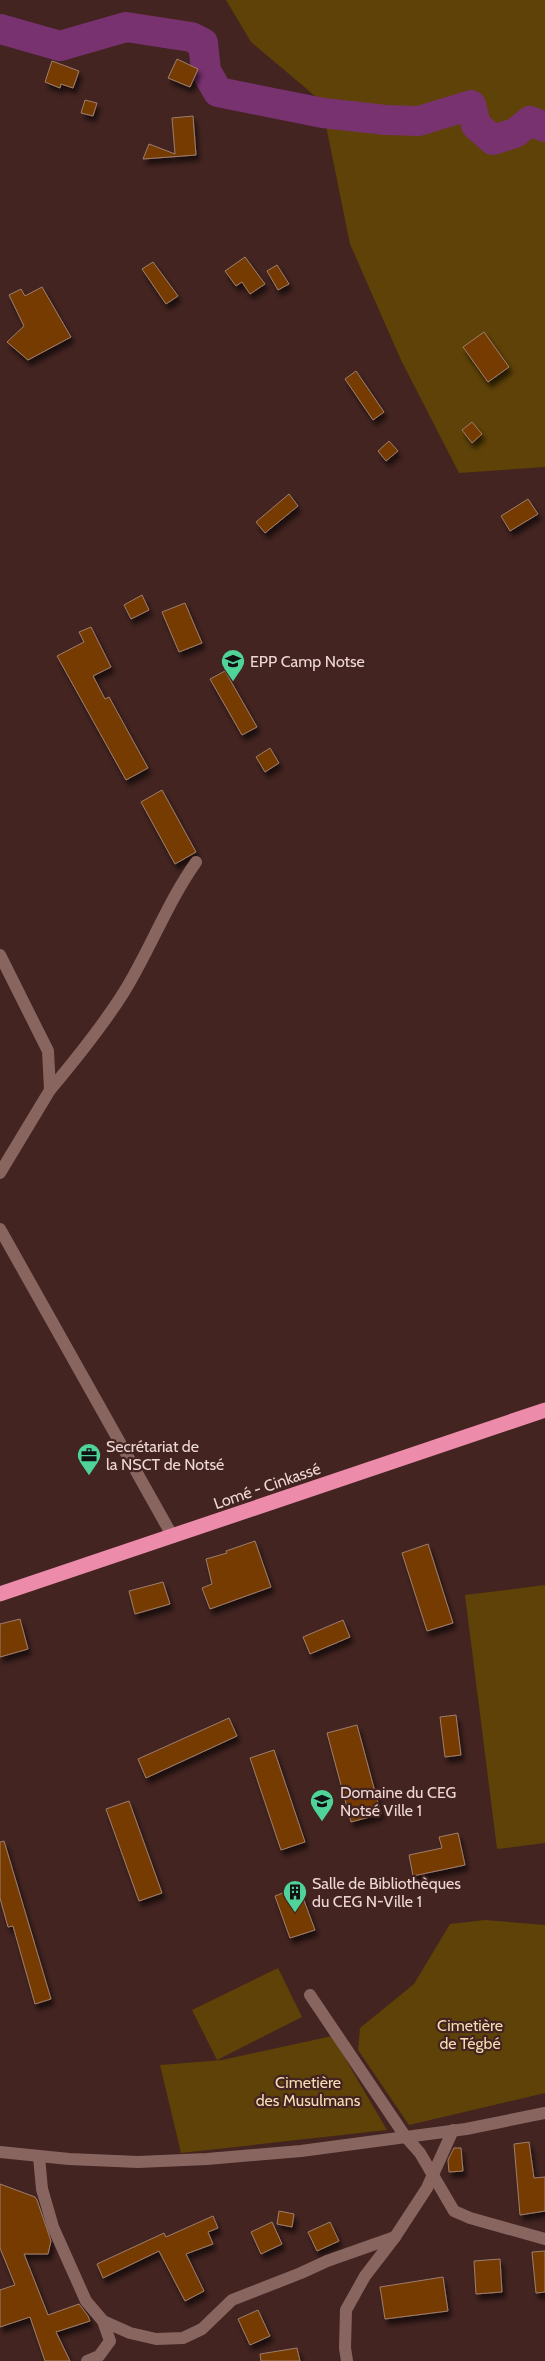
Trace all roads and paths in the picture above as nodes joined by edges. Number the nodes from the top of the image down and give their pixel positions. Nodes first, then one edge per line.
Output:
1 (196, 862) dead end
2 (0, 954) edge
3 (50, 1090) junction
4 (0, 1173) edge
5 (0, 1229) edge
6 (545, 1410) edge
7 (173, 1537) junction
8 (0, 1594) edge
9 (310, 1994) dead end
10 (545, 2113) edge
11 (453, 2130) junction
12 (405, 2136) junction
13 (1, 2153) edge
14 (39, 2156) junction
15 (432, 2174) junction
16 (395, 2237) junction
17 (545, 2238) edge
18 (102, 2321) junction
19 (87, 2361) edge
20 (347, 2361) edge

1 - 3 street
2 - 3 street
3 - 4 street
5 - 7 street
6 - 7 highway, Lomé - Cinkassé
7 - 8 highway, Lomé - Cinkassé
9 - 12 street
10 - 11 street
11 - 12 street
11 - 15 street
12 - 14 street
12 - 15 street
13 - 14 street
14 - 18 street
15 - 16 street
15 - 17 street
16 - 18 street
16 - 20 street
18 - 19 street

